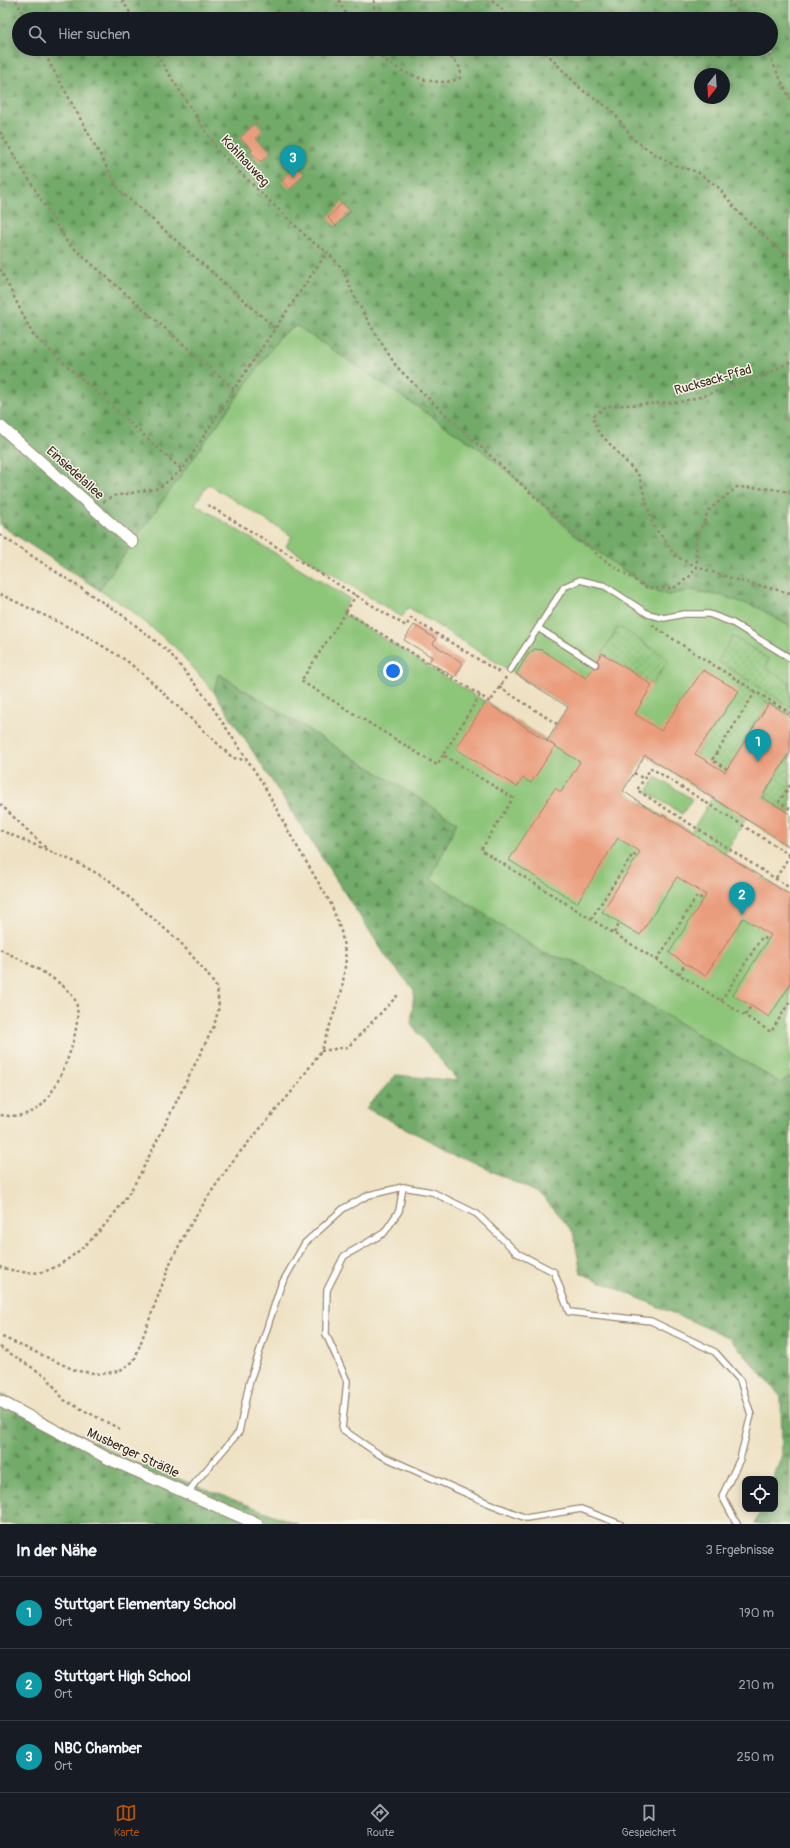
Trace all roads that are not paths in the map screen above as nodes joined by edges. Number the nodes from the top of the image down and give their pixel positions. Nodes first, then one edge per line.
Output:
1 (0, 426) edge
2 (132, 542) dead end
3 (538, 628) junction
4 (790, 658) edge
5 (595, 664) dead end
6 (510, 670) road end
7 (403, 1188) junction
8 (0, 1402) edge
9 (188, 1494) junction
10 (257, 1524) edge
11 (620, 1524) edge
12 (737, 1524) edge

1 - 2 street, Einsiedelallee
3 - 4 lane
3 - 5 lane
3 - 6 lane
7 - 9 lane
7 - 11 lane
7 - 12 lane
8 - 9 street, Musberger Sträßle
9 - 10 street, Musberger Sträßle

